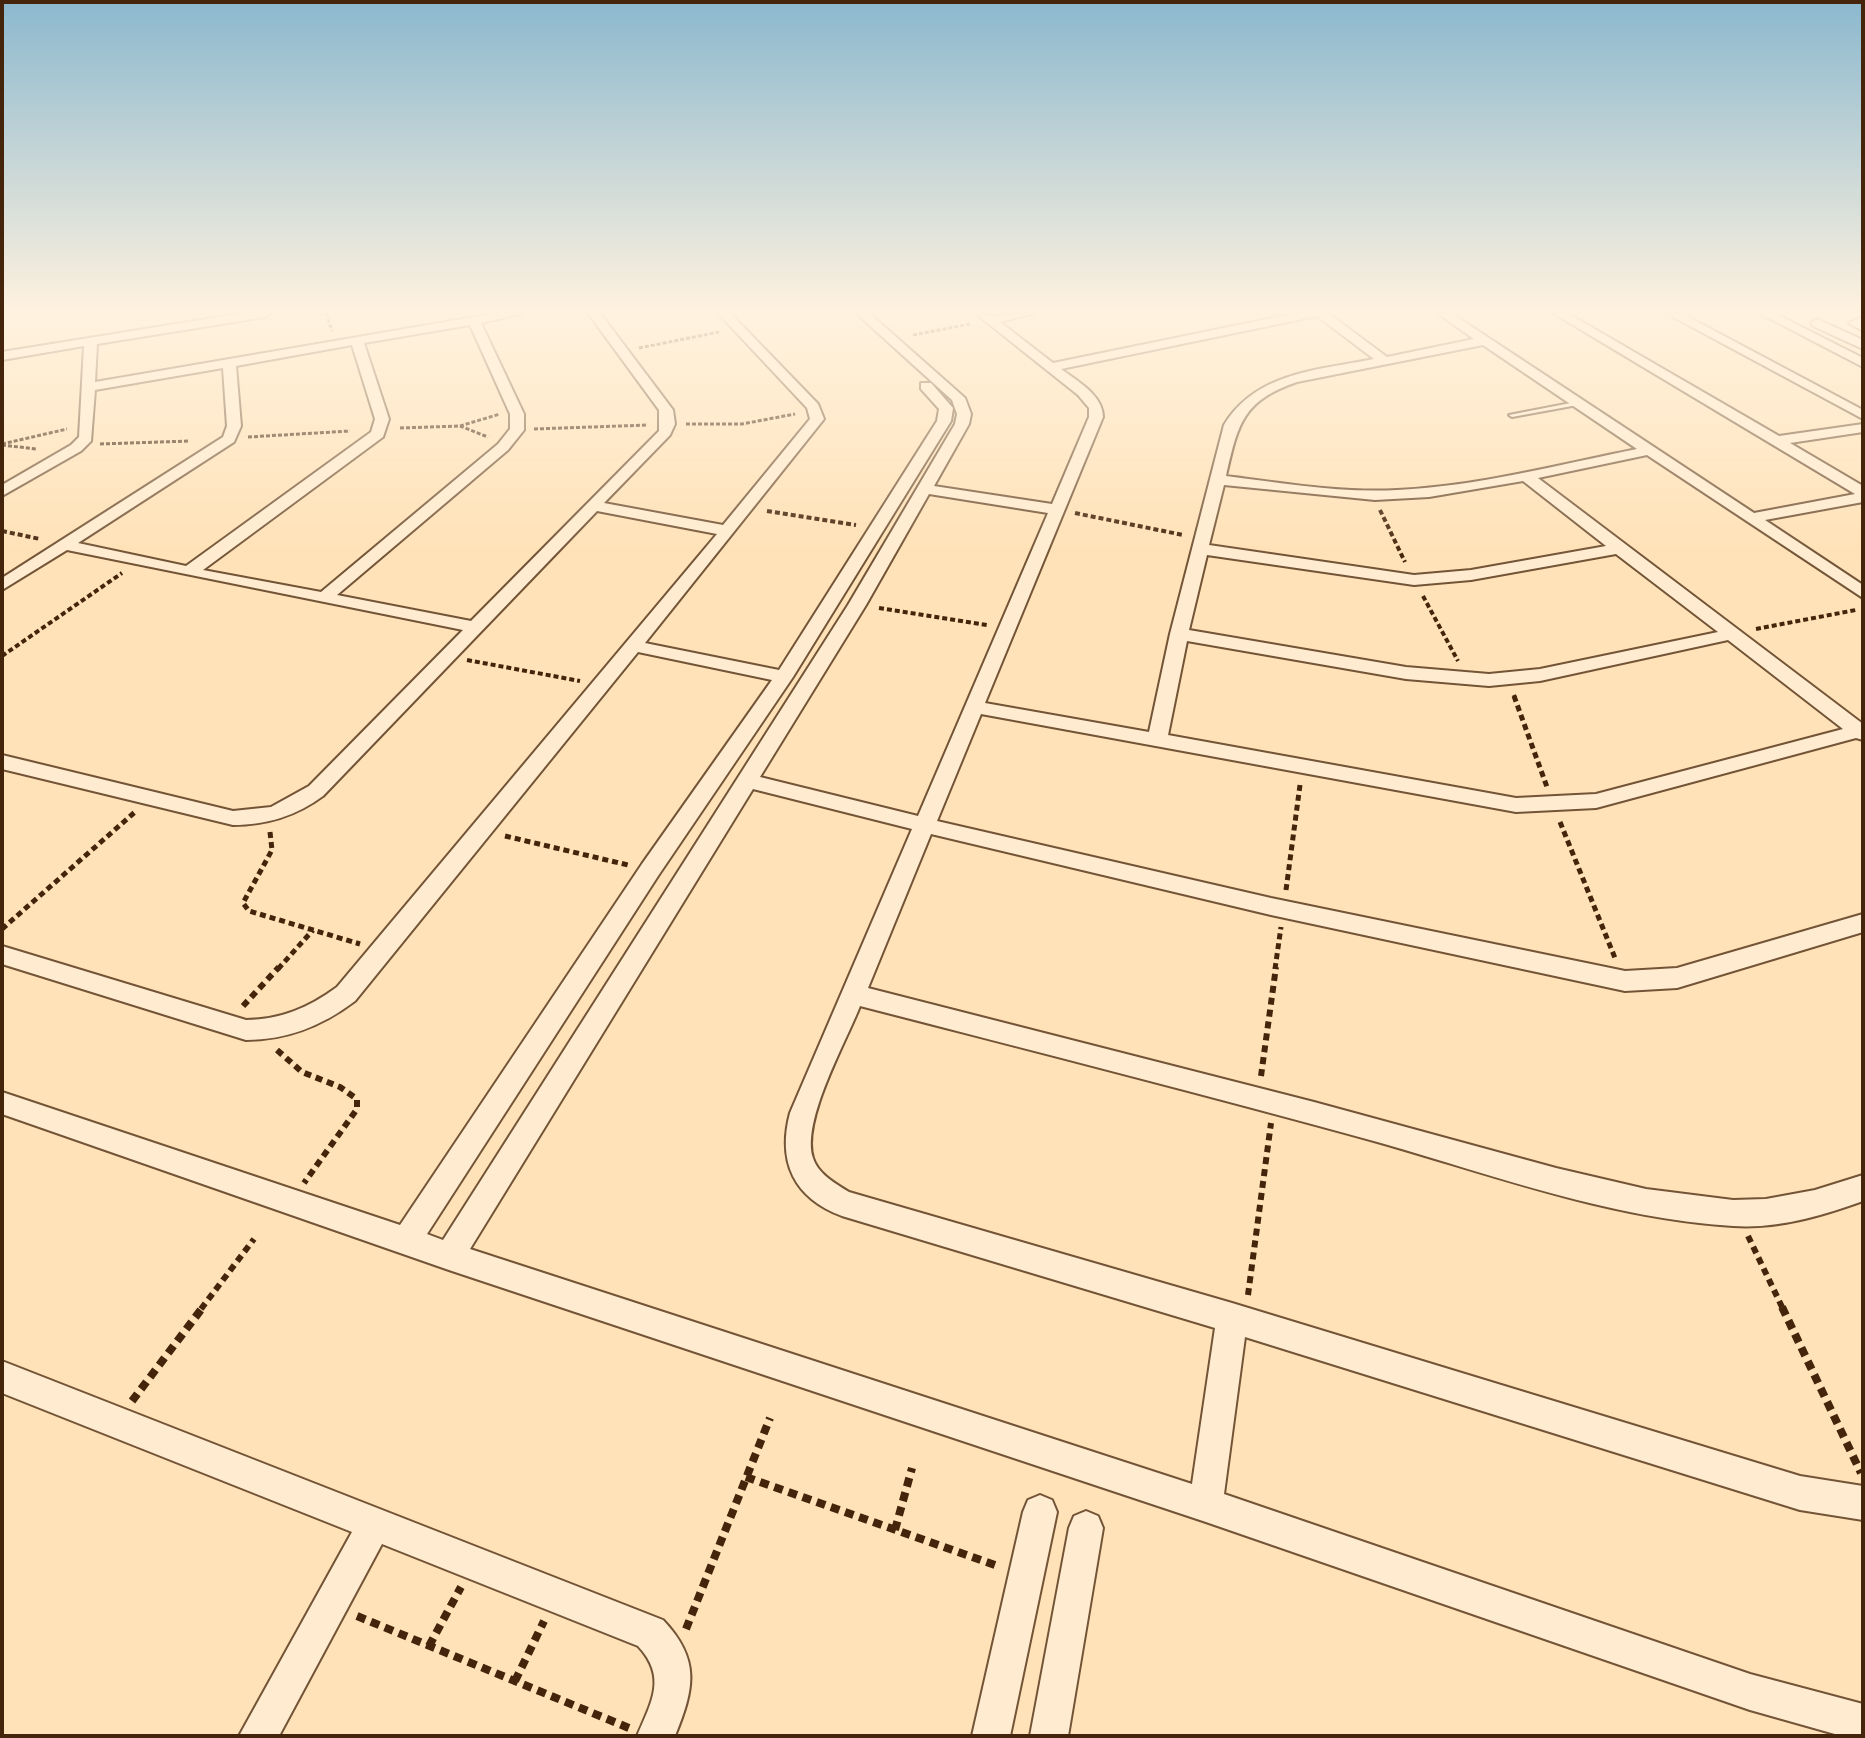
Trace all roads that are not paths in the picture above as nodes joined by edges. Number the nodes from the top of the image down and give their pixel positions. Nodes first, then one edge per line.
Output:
1 (90, 394) edge
2 (231, 394) edge
3 (374, 394) edge
4 (508, 394) edge
5 (654, 394) edge
6 (801, 394) edge
7 (935, 394) edge
8 (952, 394) edge
9 (1084, 394) edge
10 (1256, 394) edge
11 (1567, 394) edge
12 (1697, 394) edge
13 (1824, 394) edge
14 (1581, 403) junction
15 (1512, 415) dead end
16 (1863, 415) edge
17 (1863, 428) edge
18 (1777, 441) junction
19 (1652, 450) junction
20 (1524, 475) junction
21 (1219, 480) junction
22 (926, 489) junction
23 (2, 491) edge
24 (1863, 494) edge
25 (594, 506) junction
26 (1058, 510) junction
27 (1752, 518) junction
28 (728, 531) junction
29 (1202, 544) junction
30 (66, 545) junction
31 (1620, 548) junction
32 (858, 559) junction
33 (883, 562) junction
34 (189, 572) junction
35 (2, 585) edge
36 (1863, 593) edge
37 (324, 598) junction
38 (476, 627) junction
39 (1179, 634) junction
40 (1731, 634) junction
41 (633, 646) junction
42 (784, 677) junction
43 (975, 707) junction
44 (1861, 733) edge
45 (1157, 741) junction
46 (2, 762) edge
47 (746, 780) junction
48 (924, 827) junction
49 (1863, 923) edge
50 (2, 955) edge
51 (853, 994) junction
52 (2, 1103) edge
53 (1863, 1188) edge
54 (406, 1241) junction
55 (449, 1256) junction
56 (1238, 1320) junction
57 (2, 1377) edge
58 (1863, 1503) edge
59 (1206, 1505) junction
60 (1040, 1512) dead end
61 (375, 1524) junction
62 (1086, 1528) dead end
63 (1863, 1723) edge
64 (645, 1733) edge
65 (258, 1736) edge
66 (991, 1736) edge
67 (1049, 1736) edge

1 - 23 street
2 - 30 street
3 - 34 street
4 - 37 street
5 - 25 street
6 - 28 street
7 - 32 street
8 - 22 street
9 - 26 street
10 - 21 street
11 - 14 street
12 - 18 street
13 - 16 street
14 - 15 lane
14 - 19 street
17 - 18 street
18 - 24 street
19 - 20 street
19 - 27 street
20 - 21 street
20 - 31 street
21 - 29 street
22 - 26 street
22 - 33 street
24 - 27 street
25 - 28 street
25 - 38 street
26 - 43 street
27 - 36 street
28 - 41 street
29 - 31 street
29 - 39 street
30 - 34 street
30 - 35 street
31 - 40 street
32 - 33 street
32 - 42 street
33 - 47 street
34 - 37 street
37 - 38 street
38 - 46 street
39 - 40 street
39 - 45 street
40 - 44 street
41 - 42 street
41 - 50 street
42 - 54 street
43 - 45 street
43 - 48 street
44 - 45 street
47 - 48 street
47 - 55 street
48 - 49 street
48 - 51 street
51 - 53 street
51 - 56 street
52 - 54 street
54 - 55 street
55 - 59 street
56 - 58 street
56 - 59 street
57 - 61 street
59 - 63 street
60 - 66 street
61 - 64 street
61 - 65 street
62 - 67 street

